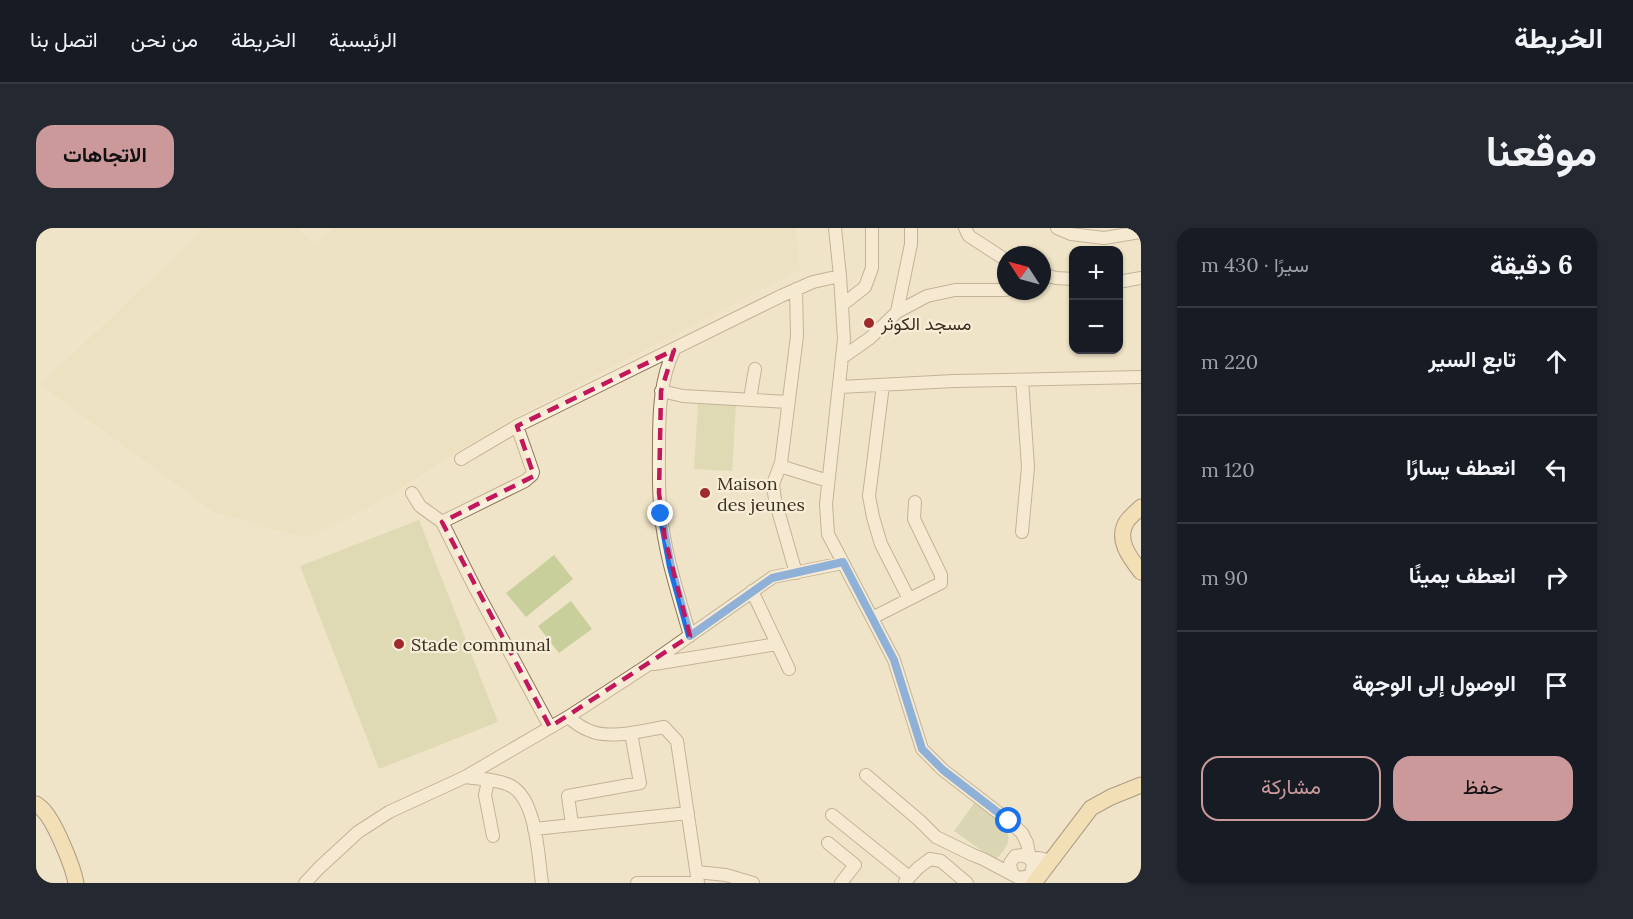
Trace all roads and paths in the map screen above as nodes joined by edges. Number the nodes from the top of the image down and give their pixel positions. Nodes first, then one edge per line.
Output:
1 (835, 228) edge
2 (872, 228) edge
3 (911, 228) edge
4 (965, 228) edge
5 (1058, 228) edge
6 (1141, 232) edge
7 (997, 254) edge
8 (840, 276) junction
9 (1051, 277) edge
10 (1056, 278) junction
11 (1141, 278) edge
12 (1051, 279) edge
13 (1069, 279) edge
14 (1123, 281) edge
15 (796, 289) junction
16 (997, 290) edge
17 (842, 305) junction
18 (897, 312) junction
19 (674, 350) junction
20 (843, 357) junction
21 (755, 369) dead end
22 (1141, 377) edge
23 (1022, 380) junction
24 (883, 385) junction
25 (840, 387) junction
26 (661, 391) junction
27 (750, 399) junction
28 (788, 402) junction
29 (517, 426) junction
30 (461, 459) dead end
31 (780, 466) junction
32 (828, 481) junction
33 (412, 493) dead end
34 (915, 502) dead end
35 (1141, 507) edge
36 (442, 522) junction
37 (1022, 532) dead end
38 (843, 562) junction
39 (1141, 572) edge
40 (796, 573) junction
41 (752, 591) junction
42 (909, 599) junction
43 (872, 618) junction
44 (690, 636) junction
45 (777, 644) junction
46 (648, 665) junction
47 (789, 669) dead end
48 (568, 717) junction
49 (550, 727) junction
50 (631, 733) junction
51 (866, 775) dead end
52 (465, 777) junction
53 (488, 781) junction
54 (1141, 785) edge
55 (36, 804) edge
56 (688, 813) junction
57 (832, 814) dead end
58 (572, 825) junction
59 (534, 829) junction
60 (493, 836) dead end
61 (828, 843) dead end
62 (1030, 859) junction
63 (1051, 861) junction
64 (1013, 874) junction
65 (698, 879) edge
66 (907, 880) edge
67 (1031, 880) edge
68 (76, 883) edge
69 (305, 883) edge
70 (542, 883) edge
71 (637, 883) edge
72 (753, 883) edge
73 (841, 883) edge
74 (967, 883) edge

1 - 8 street
2 - 17 street
3 - 18 street
4 - 7 street
5 - 6 street
8 - 15 street
8 - 17 street
9 - 10 street
10 - 12 street
10 - 13 street
11 - 14 street
15 - 19 street
15 - 28 street
16 - 18 street
17 - 20 street
18 - 20 street
19 - 26 street
19 - 29 street
20 - 25 street
21 - 27 street
22 - 23 street
23 - 24 street
23 - 37 street
24 - 25 street
24 - 42 street
25 - 32 street
26 - 27 street
26 - 44 street
27 - 28 street
28 - 31 street
29 - 30 street
29 - 36 street
31 - 32 street
31 - 40 street
32 - 38 street
33 - 36 street
34 - 42 street
35 - 39 main road
36 - 49 street
38 - 40 street
38 - 43 street
40 - 41 street
41 - 44 street
41 - 45 street
42 - 43 street
43 - 62 street
44 - 46 street
45 - 46 street
45 - 47 street
46 - 48 street
48 - 49 street
48 - 50 street
49 - 52 street
50 - 56 street
50 - 58 street
51 - 64 street
52 - 53 street
52 - 69 street
53 - 59 street
53 - 60 street
54 - 63 main road
55 - 68 main road
56 - 58 street
56 - 65 street
57 - 66 street
58 - 59 street
59 - 70 street
61 - 73 street
62 - 63 street
62 - 64 street
62 - 67 street
63 - 67 main road
64 - 67 street
65 - 71 street
65 - 72 street
66 - 74 street

